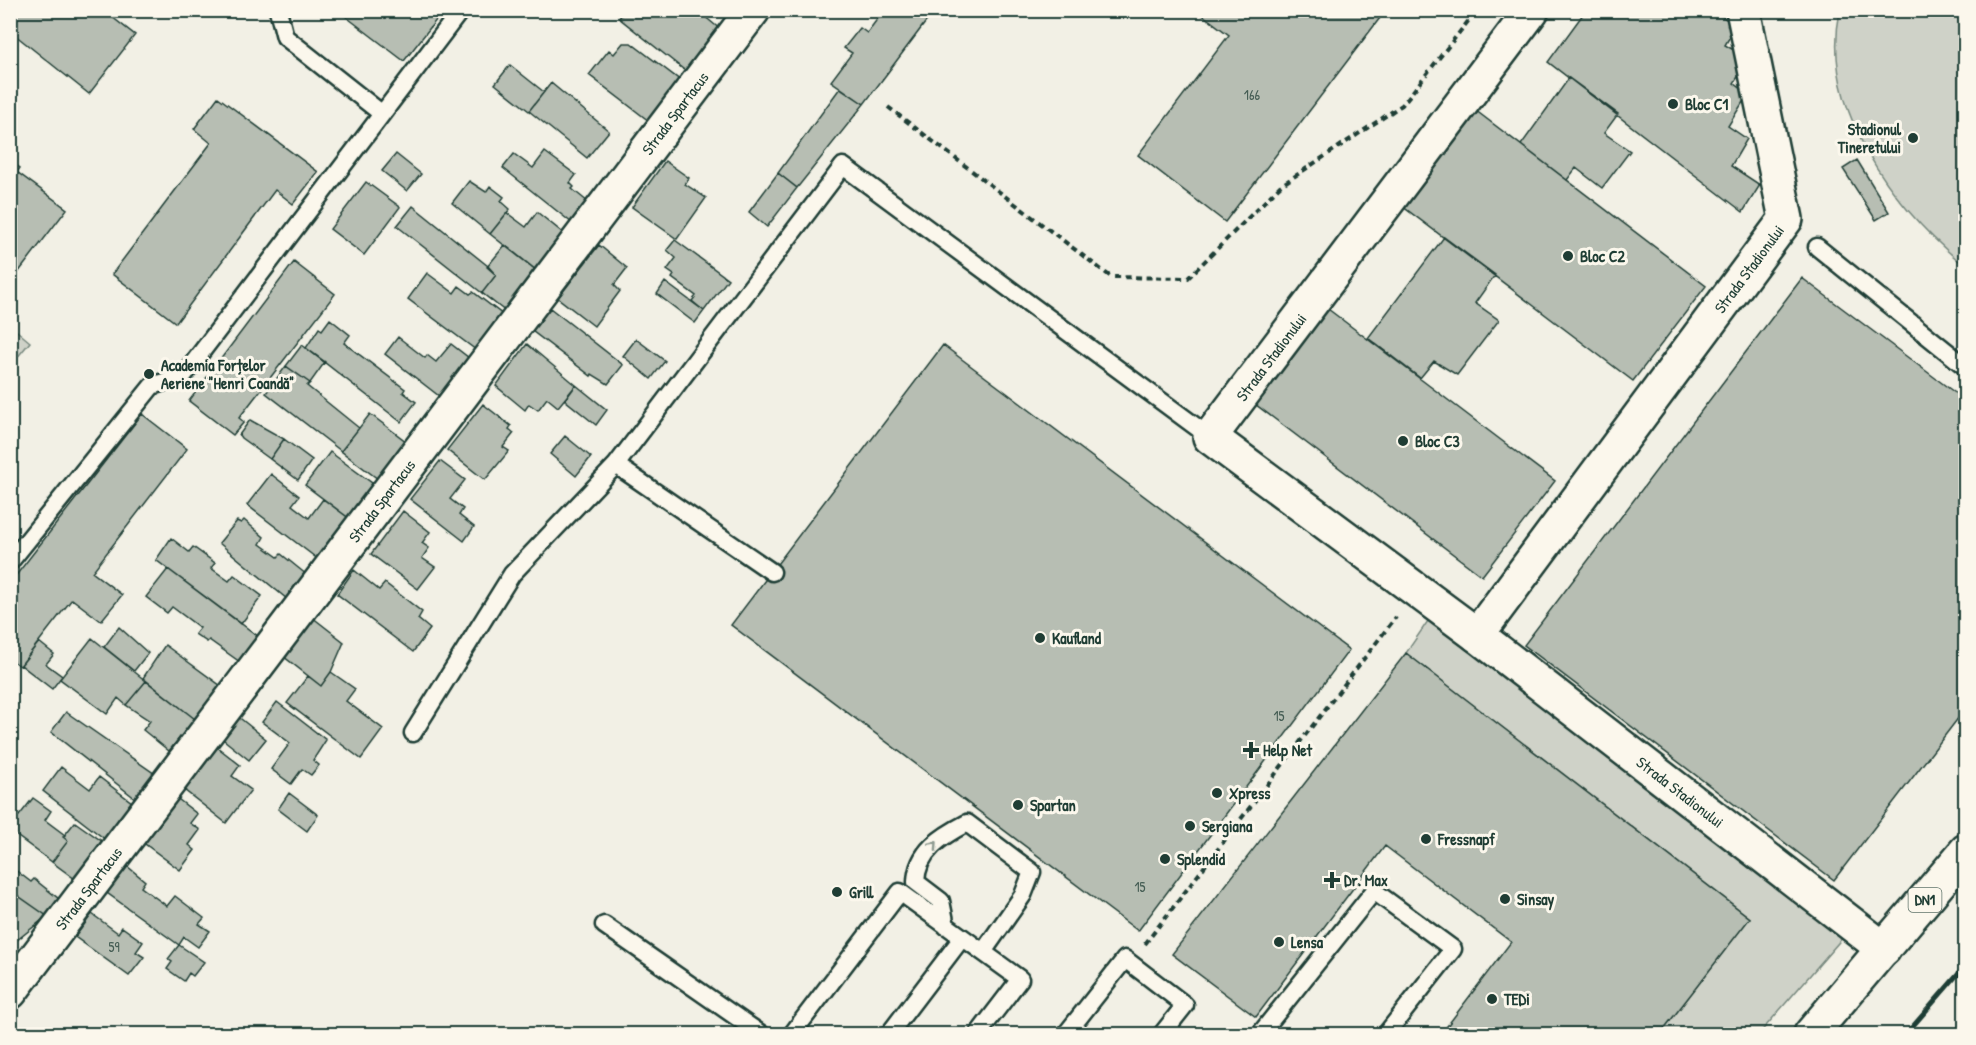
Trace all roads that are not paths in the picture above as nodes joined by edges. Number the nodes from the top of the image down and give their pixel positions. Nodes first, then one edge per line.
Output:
1 (278, 10) edge
2 (461, 10) edge
3 (753, 10) edge
4 (1532, 10) edge
5 (1743, 10) edge
6 (381, 113) junction
7 (1816, 247) dead end
8 (1965, 367) edge
9 (1210, 437) junction
10 (616, 465) junction
11 (10, 561) edge
12 (772, 572) dead end
13 (1477, 635) junction
14 (413, 733) dead end
15 (1965, 851) edge
16 (603, 925) dead end
17 (946, 926) junction
18 (962, 938) junction
19 (1884, 949) junction
20 (983, 952) junction
21 (10, 992) edge
22 (1166, 1033) edge
23 (761, 1035) edge
24 (792, 1035) edge
25 (889, 1035) edge
26 (978, 1035) edge
27 (1066, 1035) edge
28 (1260, 1035) edge
29 (1386, 1035) edge
30 (1811, 1035) edge

1 - 6 lane
2 - 6 lane
3 - 21 street, Strada Spartacus
4 - 9 street, Strada Stadionului
5 - 13 street, Strada Stadionului
6 - 11 lane
7 - 8 lane
9 - 10 lane
9 - 13 street, Strada Stadionului
10 - 12 lane
10 - 14 lane
13 - 19 street, Strada Stadionului
15 - 19 street, DN1
16 - 23 lane
17 - 18 lane
17 -> 20 lane
17 - 24 lane
18 - 20 lane
18 - 25 lane
19 - 30 street, DN1
20 - 26 lane
22 - 27 lane
28 - 29 lane

